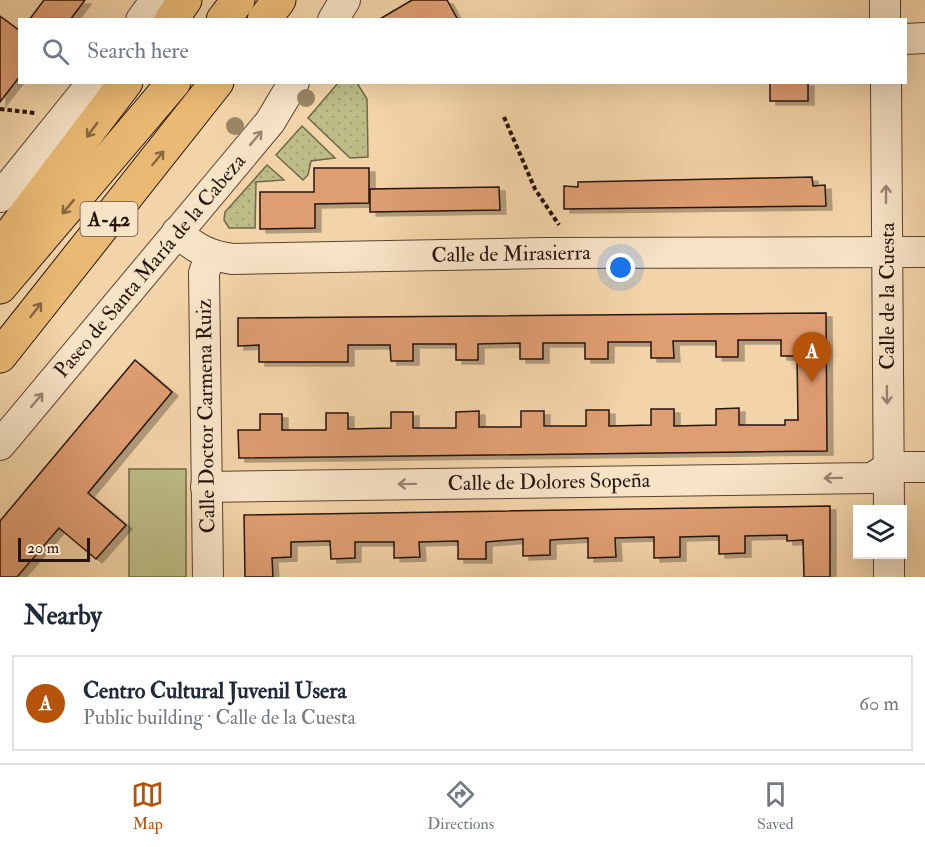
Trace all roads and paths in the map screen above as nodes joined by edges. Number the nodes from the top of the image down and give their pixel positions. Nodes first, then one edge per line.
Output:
1 (156, 0) edge
2 (185, 0) edge
3 (238, 0) edge
4 (279, 0) edge
5 (345, 0) edge
6 (885, 0) edge
7 (142, 18) edge
8 (172, 18) edge
9 (224, 18) edge
10 (266, 18) edge
11 (334, 18) edge
12 (885, 18) edge
13 (925, 38) edge
14 (907, 39) edge
15 (91, 84) edge
16 (124, 84) edge
17 (172, 84) edge
18 (215, 84) edge
19 (293, 84) edge
20 (886, 84) edge
21 (0, 109) edge
22 (42, 114) dead end
23 (504, 117) dead end
24 (0, 197) edge
25 (559, 225) dead end
26 (177, 232) junction
27 (0, 248) edge
28 (925, 252) edge
29 (886, 253) junction
30 (210, 255) junction
31 (0, 287) edge
32 (0, 356) edge
33 (0, 446) edge
34 (889, 467) junction
35 (925, 467) edge
36 (206, 487) junction
37 (889, 505) edge
38 (889, 559) edge
39 (208, 577) edge
40 (889, 577) edge

1 - 7 street
2 - 8 highway
3 - 9 highway
4 - 10 highway
5 - 11 street
6 - 12 street
13 - 14 street
15 - 24 street
16 -> 27 highway
17 -> 31 highway, A-42
32 -> 18 highway, A-42
26 -> 19 street, Paseo de Santa María de la Cabeza
29 -> 20 street, Calle de la Cuesta
21 - 22 path
23 - 25 path
26 - 30 street, Calle de Mirasierra
33 -> 26 street, Paseo de Santa María de la Cabeza
28 - 29 street, Calle de Mirasierra
29 - 30 street, Calle de Mirasierra
29 -> 34 street, Calle de la Cuesta
30 - 36 street, Calle Doctor Carmena Ruiz
34 - 35 street
34 -> 36 street, Calle de Dolores Sopeña
34 - 37 street, Calle de la Cuesta
36 - 39 street, Calle Doctor Carmena Ruiz
38 - 40 street

